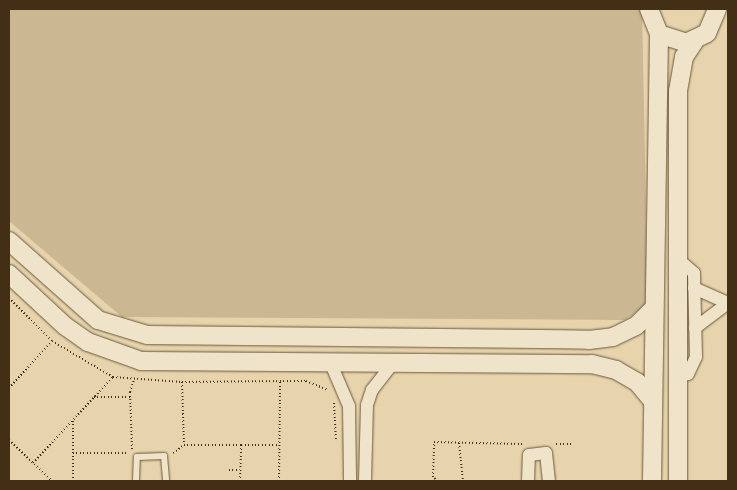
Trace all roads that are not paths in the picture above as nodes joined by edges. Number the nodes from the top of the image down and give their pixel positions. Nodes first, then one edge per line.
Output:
1 (649, 9) edge
2 (720, 14) edge
3 (659, 34) junction
4 (694, 42) junction
5 (658, 70) junction
6 (680, 72) junction
7 (9, 240) edge
8 (678, 259) junction
9 (9, 274) edge
10 (694, 288) junction
11 (653, 309) junction
12 (696, 328) junction
13 (244, 338) junction
14 (469, 339) junction
15 (244, 364) junction
16 (331, 364) junction
17 (392, 364) junction
18 (468, 364) junction
19 (678, 377) junction
20 (652, 400) junction
21 (136, 481) edge
22 (166, 481) edge
23 (350, 481) edge
24 (365, 481) edge
25 (528, 481) edge
26 (549, 481) edge
27 (652, 481) edge
28 (678, 481) edge

1 - 3 street
2 - 4 street
3 - 4 street
3 - 5 street
4 - 6 street
5 - 6 street
5 - 11 street
6 - 8 street
7 - 13 street
8 - 10 street
8 - 19 street
9 - 15 street
10 - 12 street
10 - 12 street
11 - 14 street
11 - 20 street
12 - 19 street
13 - 14 street
13 - 15 street
14 - 18 street
15 - 16 street
16 - 17 street
16 - 23 street
17 - 18 street
17 - 24 street
18 - 20 street
19 - 28 street
20 - 27 street
21 - 22 lane
25 - 26 street

